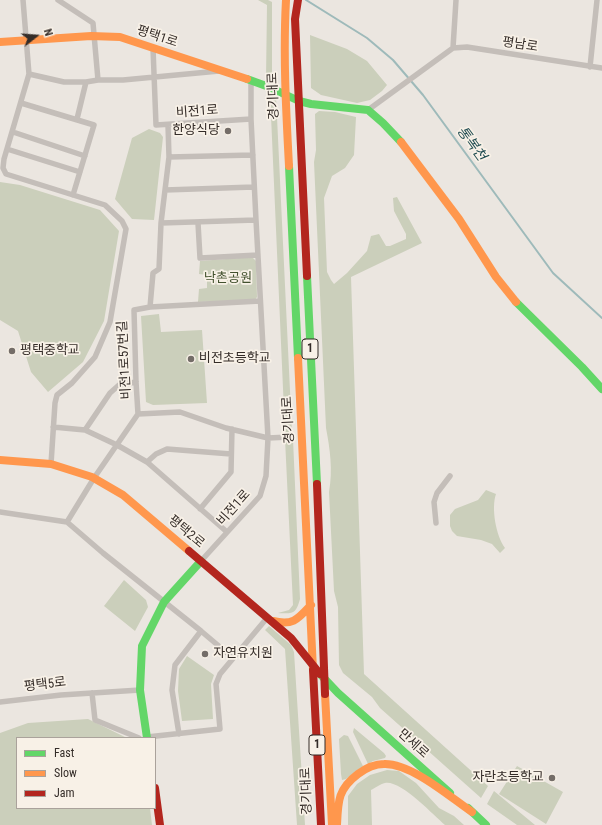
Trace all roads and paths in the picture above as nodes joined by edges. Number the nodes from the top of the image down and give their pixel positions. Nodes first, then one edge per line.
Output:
1 (23, 0) edge
2 (58, 0) edge
3 (286, 0) edge
4 (298, 0) edge
5 (456, 0) edge
6 (597, 0) edge
7 (95, 36) junction
8 (27, 41) junction
9 (0, 42) edge
10 (153, 48) junction
11 (453, 48) junction
12 (590, 67) junction
13 (602, 68) edge
14 (224, 71) junction
15 (29, 74) junction
16 (154, 78) junction
17 (98, 80) junction
18 (252, 80) junction
19 (86, 82) junction
20 (285, 94) junction
21 (299, 101) junction
22 (21, 103) junction
23 (368, 110) junction
24 (77, 119) junction
25 (251, 119) junction
26 (168, 125) junction
27 (12, 132) junction
28 (7, 149) junction
29 (253, 155) junction
30 (85, 156) junction
31 (169, 157) junction
32 (80, 172) junction
33 (254, 187) junction
34 (165, 190) junction
35 (73, 195) junction
36 (256, 220) junction
37 (161, 223) junction
38 (198, 223) junction
39 (258, 256) junction
40 (260, 301) junction
41 (150, 307) junction
42 (136, 382) junction
43 (602, 389) edge
44 (138, 414) junction
45 (53, 427) junction
46 (85, 430) junction
47 (232, 430) junction
48 (288, 437) dead end
49 (268, 438) junction
50 (117, 445) junction
51 (231, 454) junction
52 (0, 460) edge
53 (147, 462) junction
54 (51, 464) junction
55 (450, 476) dead end
56 (94, 478) junction
57 (200, 509) junction
58 (0, 512) edge
59 (67, 522) junction
60 (436, 523) dead end
61 (227, 532) junction
62 (201, 561) junction
63 (164, 602) junction
64 (311, 605) junction
65 (268, 619) junction
66 (201, 631) junction
67 (233, 658) junction
68 (314, 665) junction
69 (325, 680) junction
70 (140, 690) junction
71 (92, 693) junction
72 (0, 702) edge
73 (179, 734) junction
74 (142, 737) edge
75 (145, 737) edge
76 (154, 737) edge
77 (156, 795) edge
78 (472, 812) junction
79 (160, 825) edge
80 (321, 825) edge
81 (332, 825) edge
82 (337, 825) edge
83 (486, 825) edge

1 - 8 street
2 - 7 street
3 - 20 main road, 경기대로 / 1
4 - 21 main road, 경기대로 / 1
5 - 11 street
6 - 12 street
7 - 8 main road, 평택1로
7 - 10 main road, 평택1로
7 - 17 street
8 - 9 main road, 평택1로
8 - 15 street
10 - 14 main road, 평택1로
10 - 16 street
11 - 12 street, 평남로
11 - 23 street
12 - 13 street, 평남로
14 - 16 street
14 - 18 main road, 평택1로
15 - 19 street
15 - 22 street
16 - 17 street
16 - 26 street, 비전1로
17 - 19 street
18 - 20 main road, 평택1로
18 - 25 street
19 - 24 street
20 - 21 main road, 평택1로
20 - 64 main road, 경기대로 / 1
21 - 23 main road, 평택1로
21 - 69 main road, 경기대로 / 1
22 - 24 street
22 - 27 street
23 - 43 main road
24 - 30 street
25 - 26 street, 비전1로
25 - 29 street, 비전1로
26 - 31 street
27 - 28 street
27 - 30 street
28 - 32 street
28 - 35 street
29 - 31 street
29 - 33 street, 비전1로
30 - 32 street
31 - 34 street
32 - 35 street
33 - 34 street
33 - 36 street, 비전1로
34 - 37 street
35 - 45 street
36 - 38 street
36 - 39 street, 비전1로
37 - 38 street
37 - 41 street
38 - 39 street
39 - 40 street, 비전1로
40 - 41 street
40 - 49 street, 비전1로
41 - 42 street, 비전1로57번길
42 - 44 street, 비전1로57번길
42 - 46 street
44 - 47 street
44 - 50 street, 비전1로57번길
45 - 46 street
45 - 54 street
46 - 50 street
47 - 49 street
47 - 51 street
48 - 49 street
49 - 61 street, 비전1로
50 - 53 street
50 - 56 street, 비전1로57번길
51 - 53 street
51 - 57 street
52 - 54 main road, 평택2로
53 - 57 street
54 - 56 main road, 평택2로
55 - 60 street
56 - 59 street, 비전1로57번길
56 - 62 main road, 평택2로
57 - 61 street
58 - 59 street
59 - 63 street
61 - 62 street, 비전1로
62 - 63 main road
62 - 65 main road, 평택2로
63 - 66 street
63 - 70 main road
64 - 65 main road
64 - 68 main road, 경기대로 / 1
65 - 67 street
65 - 68 main road, 평택2로
66 - 67 street
66 - 73 street
67 - 73 street
68 - 69 main road, 평택2로
68 - 80 main road, 경기대로 / 1
69 - 78 main road, 만세로
69 - 81 main road, 경기대로 / 1
70 - 71 street, 평택5로
70 - 75 main road
71 - 72 street, 평택5로
71 - 74 street
73 - 76 street
77 - 79 main road
78 - 82 main road
78 - 83 main road, 만세로

